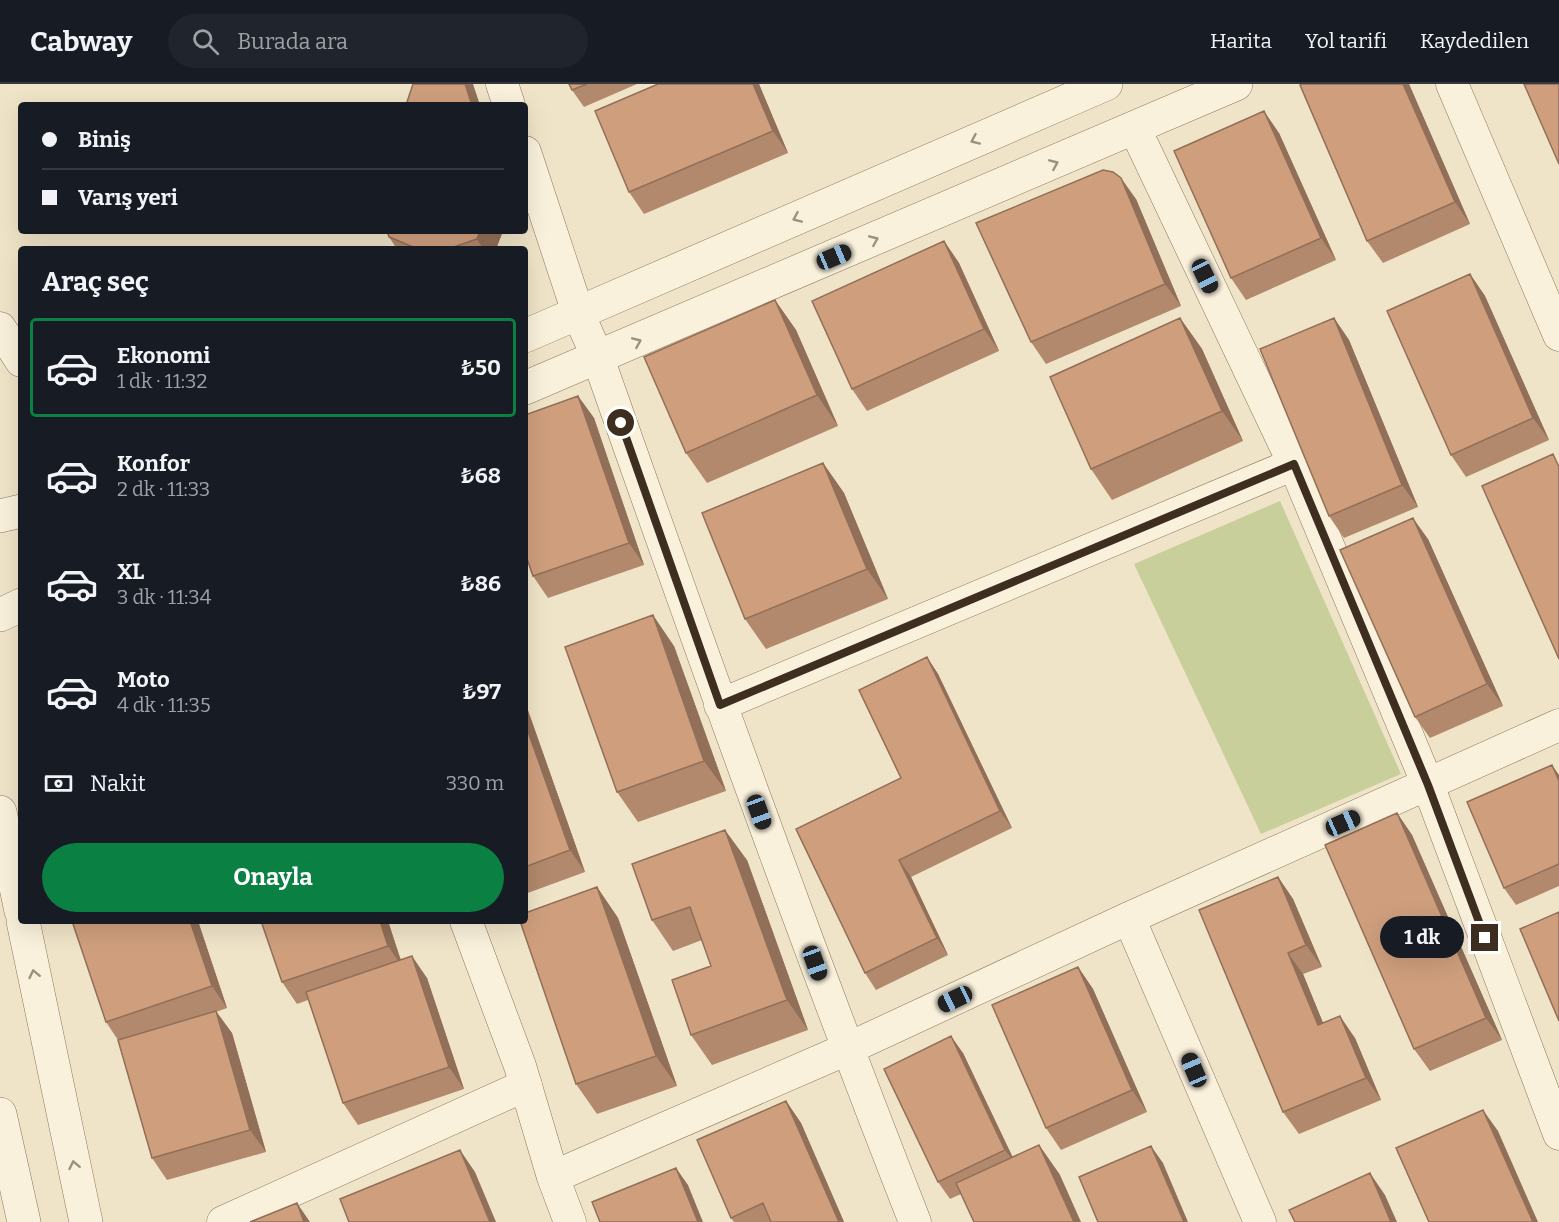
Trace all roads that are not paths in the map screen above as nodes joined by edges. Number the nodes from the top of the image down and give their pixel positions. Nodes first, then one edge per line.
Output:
1 (502, 84) edge
2 (1106, 84) edge
3 (1236, 84) edge
4 (1452, 84) edge
5 (508, 102) edge
6 (1135, 129) junction
7 (528, 161) edge
8 (578, 313) junction
9 (0, 328) edge
10 (528, 335) edge
11 (1559, 335) edge
12 (18, 356) edge
13 (598, 358) junction
14 (528, 387) edge
15 (1294, 464) junction
16 (18, 512) edge
17 (0, 516) edge
18 (18, 606) edge
19 (0, 615) edge
20 (720, 705) junction
21 (1559, 725) edge
22 (1428, 785) junction
23 (0, 812) edge
24 (18, 897) edge
25 (1129, 918) junction
26 (24, 924) edge
27 (467, 924) edge
28 (847, 1049) junction
29 (526, 1085) junction
30 (0, 1114) edge
31 (1559, 1134) edge
32 (553, 1177) junction
33 (24, 1222) edge
34 (86, 1222) edge
35 (223, 1222) edge
36 (570, 1222) edge
37 (915, 1222) edge
38 (1260, 1222) edge

1 - 5 street
2 -> 8 street
3 - 6 street
4 - 11 street
13 -> 6 street
6 - 15 street
7 - 8 street
8 - 10 street
8 - 13 street
9 - 12 street
13 - 14 street
13 - 20 street
15 - 20 street
15 - 22 street
16 - 17 street
18 - 19 street
20 - 28 street
21 - 22 street
22 - 25 street
22 - 31 street
23 - 24 street
25 - 28 street
25 - 38 street
34 -> 26 street
27 - 29 street
28 - 32 street
28 - 37 street
29 - 32 street
29 - 35 street
30 - 33 street
32 - 36 street

